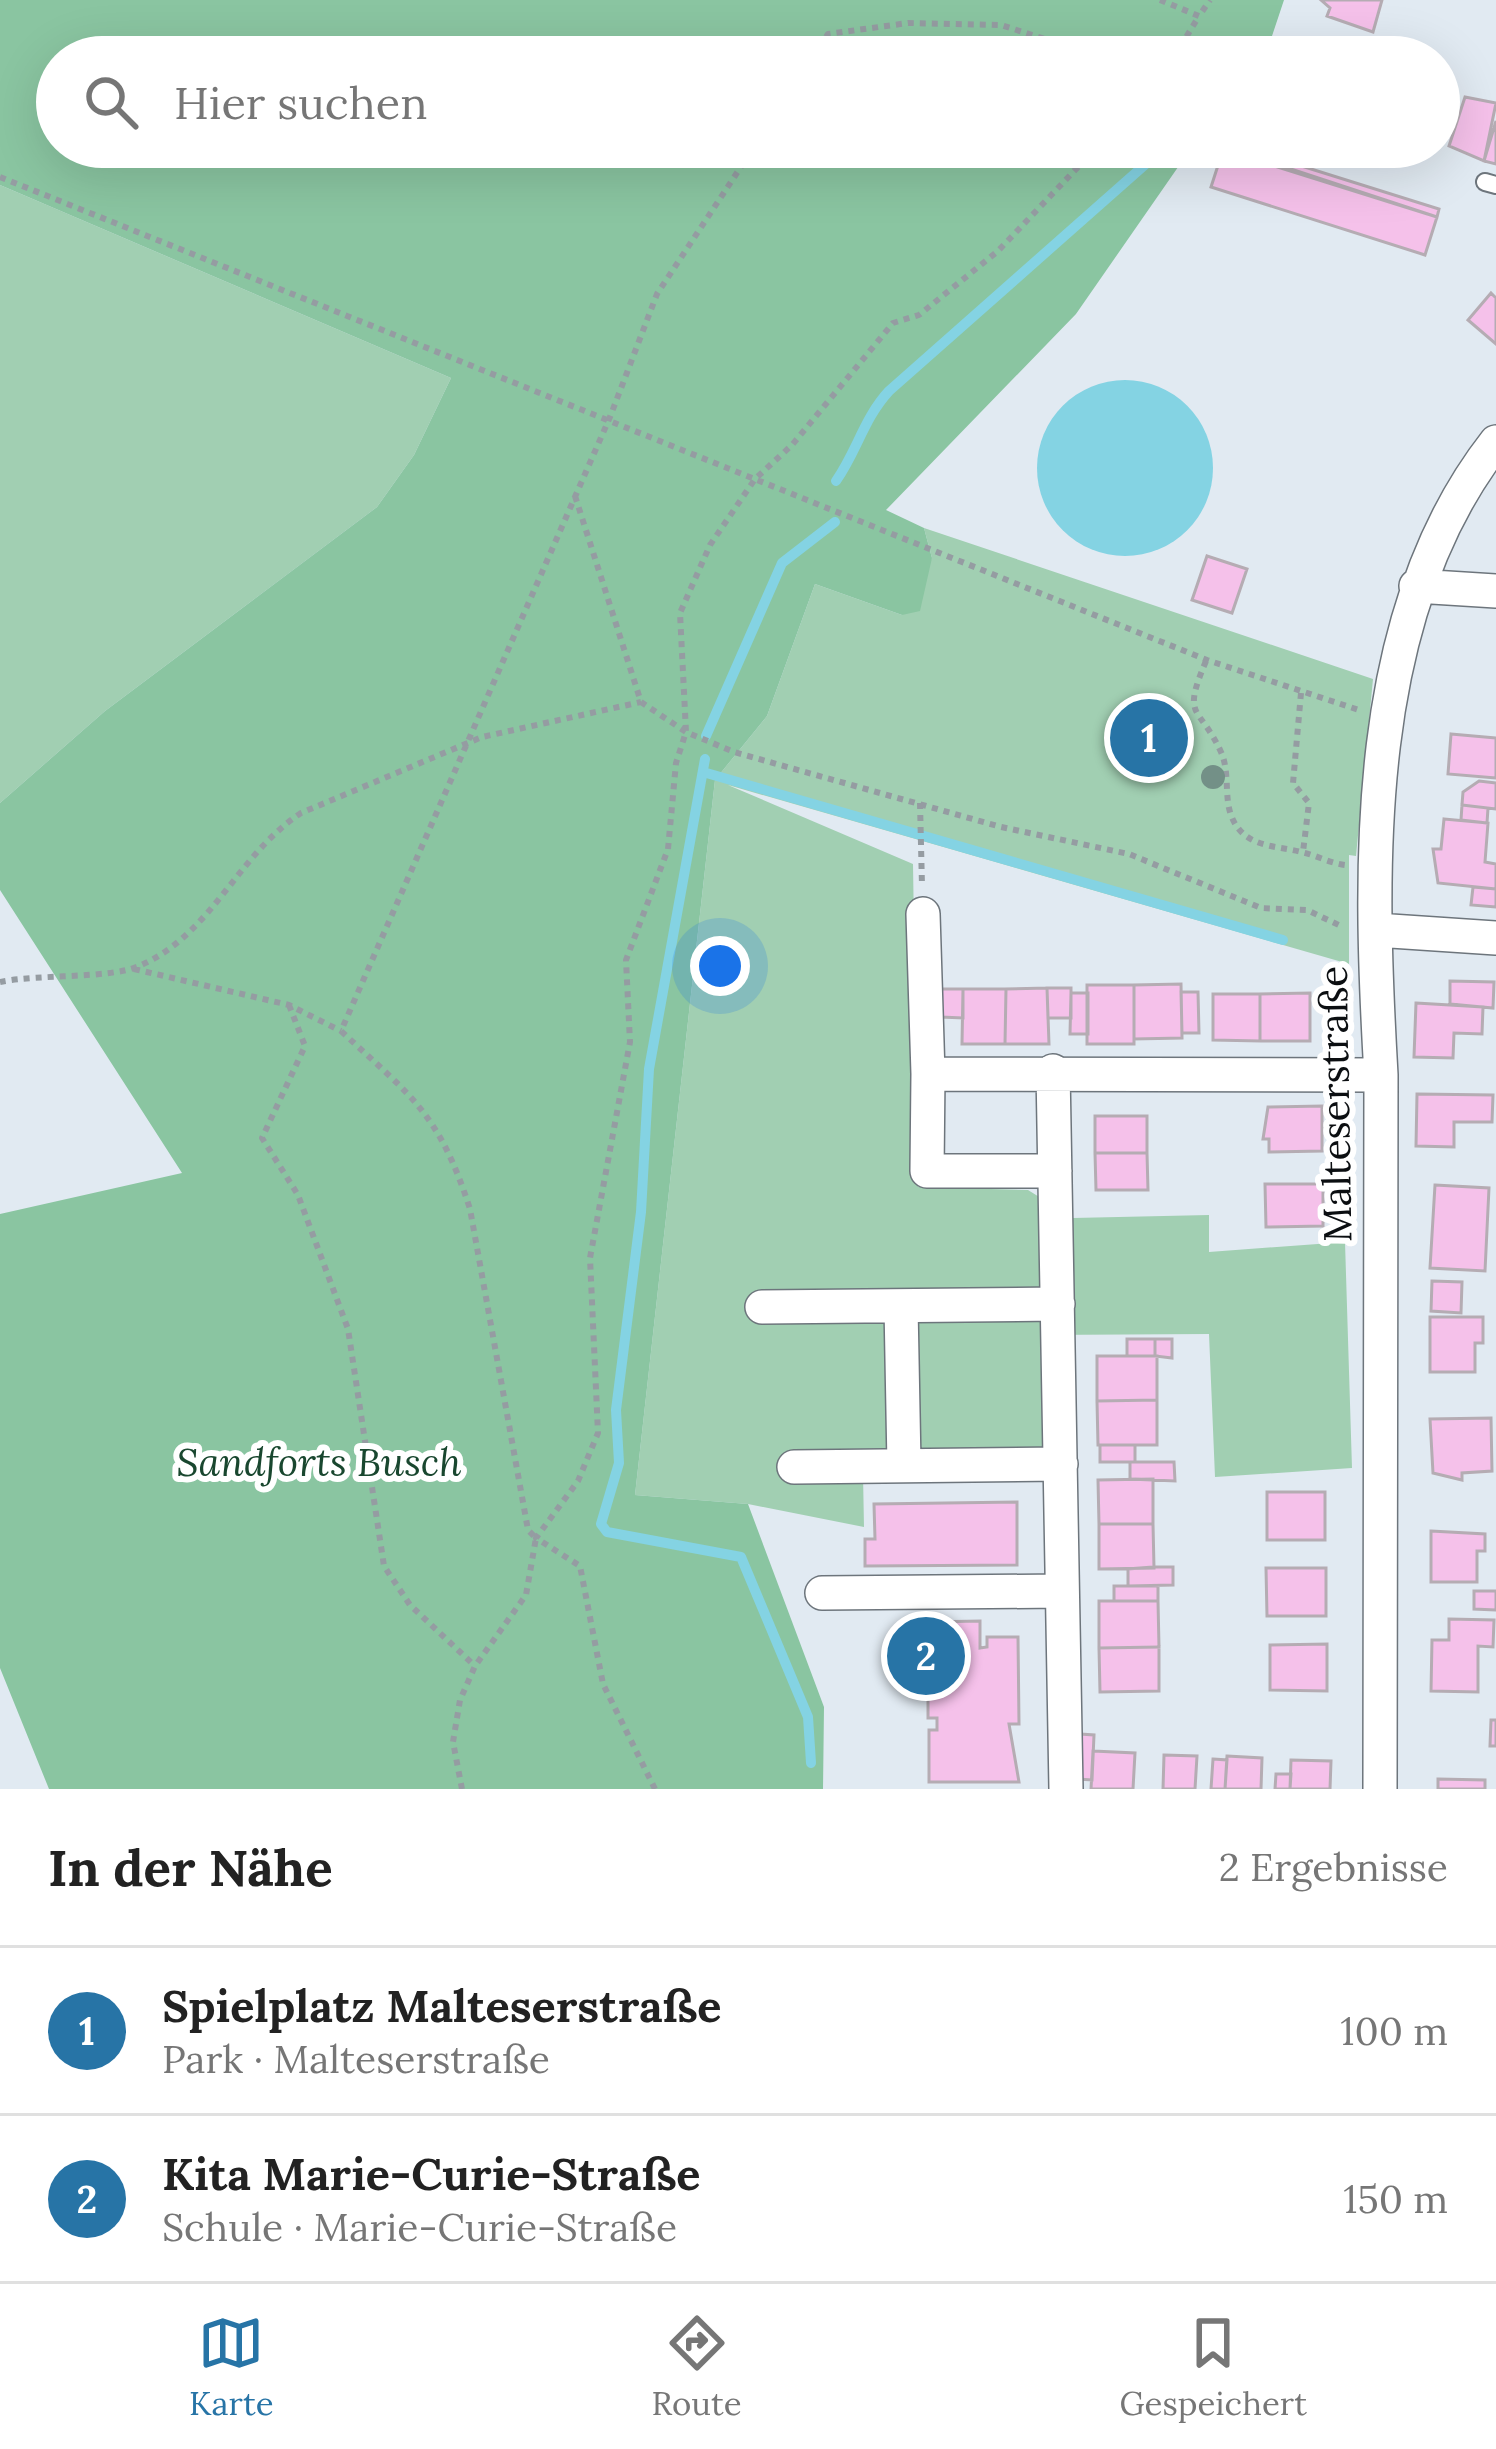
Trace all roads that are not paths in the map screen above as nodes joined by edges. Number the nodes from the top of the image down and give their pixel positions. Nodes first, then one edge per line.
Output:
1 (1496, 442) edge
2 (1416, 586) junction
3 (1496, 592) edge
4 (923, 914) road end
5 (1376, 930) junction
6 (1496, 938) edge
7 (1053, 1071) junction
8 (928, 1074) junction
9 (1381, 1075) junction
10 (1055, 1172) junction
11 (1058, 1304) junction
12 (901, 1306) junction
13 (762, 1307) dead end
14 (1061, 1464) junction
15 (904, 1465) junction
16 (794, 1467) dead end
17 (1062, 1591) junction
18 (822, 1593) dead end
19 (1066, 1789) edge
20 (1380, 1789) edge

1 - 2 street, Malteserstraße
2 - 3 street
2 - 5 street, Malteserstraße
4 - 8 street
5 - 6 street
5 - 9 street, Malteserstraße
7 - 8 street
7 - 9 street
7 - 10 street
8 - 10 street
9 - 20 street, Malteserstraße
10 - 11 street
11 - 12 street
11 - 14 street
12 - 13 street
12 - 15 street
14 - 15 street
14 - 17 street
15 - 16 street
17 - 18 street
17 - 19 street

